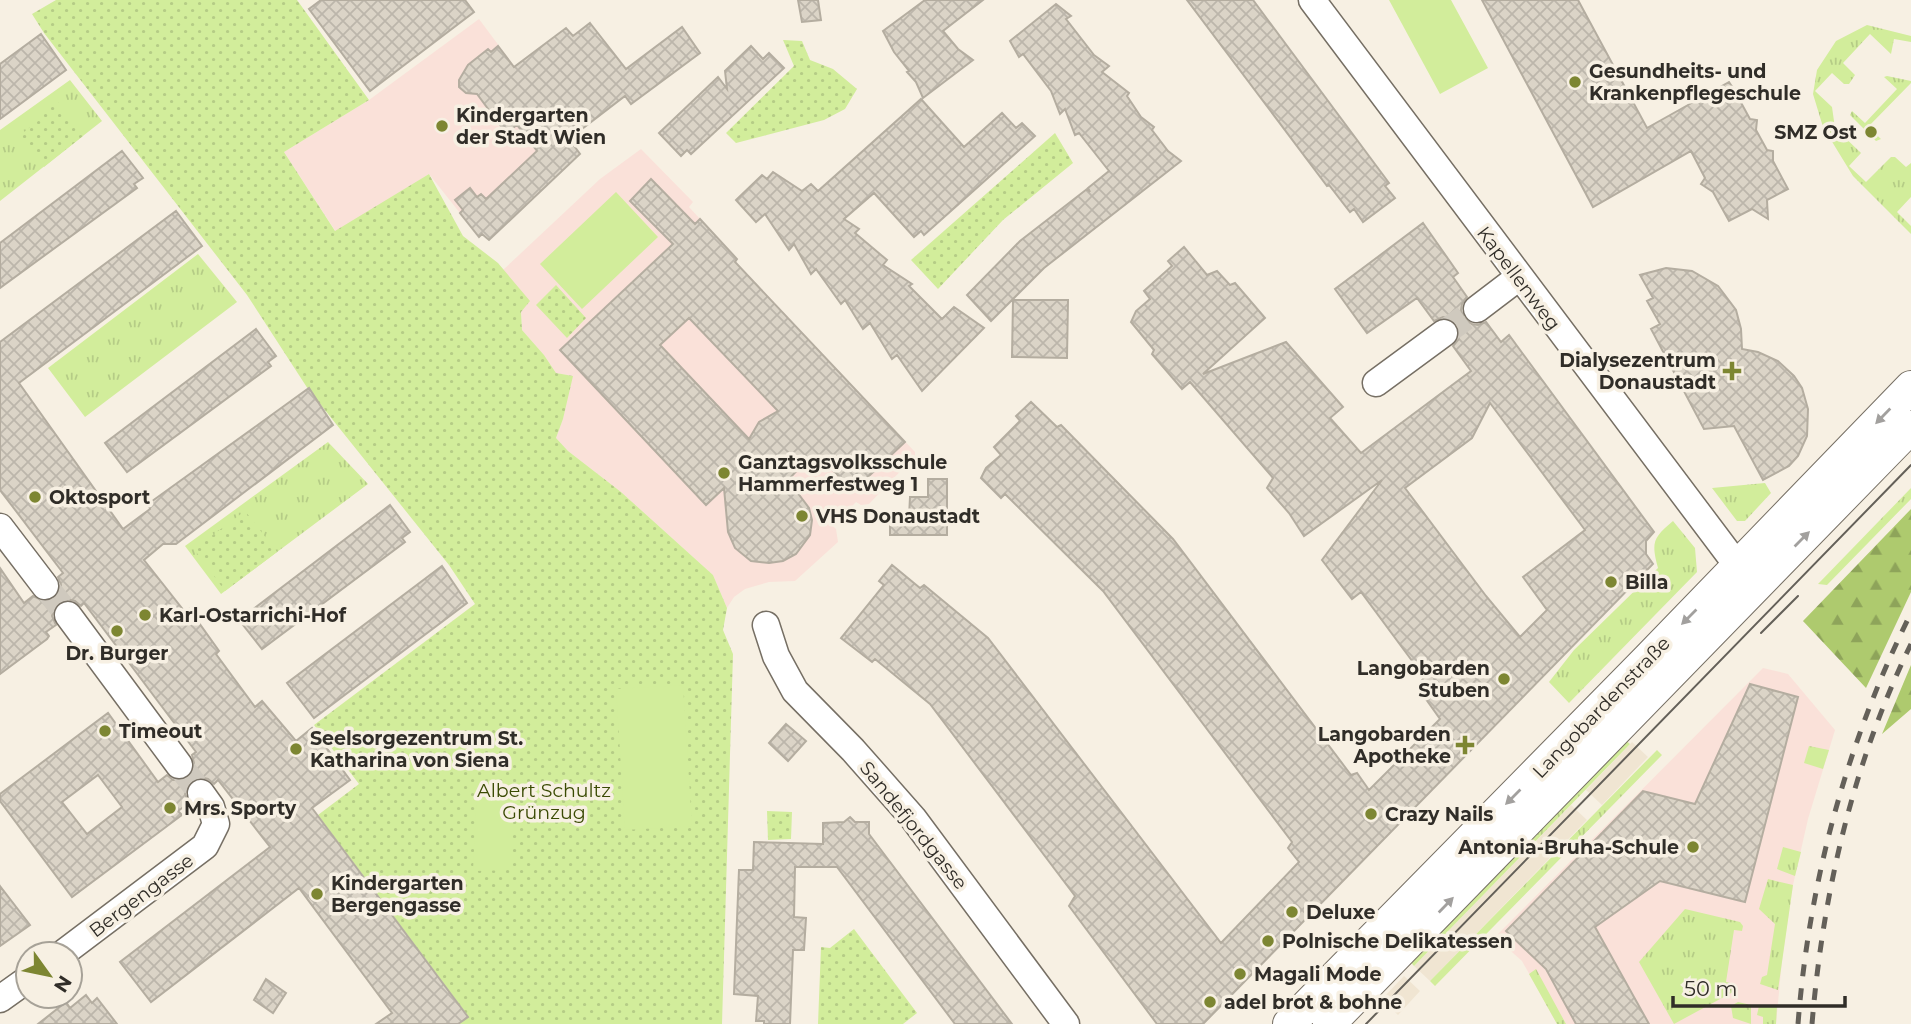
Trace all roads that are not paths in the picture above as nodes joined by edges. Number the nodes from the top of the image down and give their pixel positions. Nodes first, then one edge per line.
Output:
1 (1312, 0) edge
2 (1519, 277) junction
3 (1477, 309) tunnel mouth
4 (1444, 333) tunnel mouth
5 (1376, 383) dead end
6 (1911, 387) edge
7 (1911, 427) edge
8 (0, 527) edge
9 (1746, 578) junction
10 (45, 586) tunnel mouth
11 (68, 615) tunnel mouth
12 (766, 625) dead end
13 (178, 765) tunnel mouth
14 (201, 793) tunnel mouth
15 (81, 940) edge
16 (1066, 1024) edge
17 (1289, 1024) edge
18 (1329, 1024) edge

1 - 2 street, Kapellenweg
2 - 3 street
2 - 9 street, Kapellenweg
4 - 5 street
6 -> 9 street, Langobardenstraße
9 -> 7 street, Langobardenstraße
8 - 10 street
9 -> 17 street, Langobardenstraße
18 -> 9 street, Langobardenstraße
11 - 13 street
12 - 16 street, Sandefjordgasse
14 - 15 street, Bergengasse

